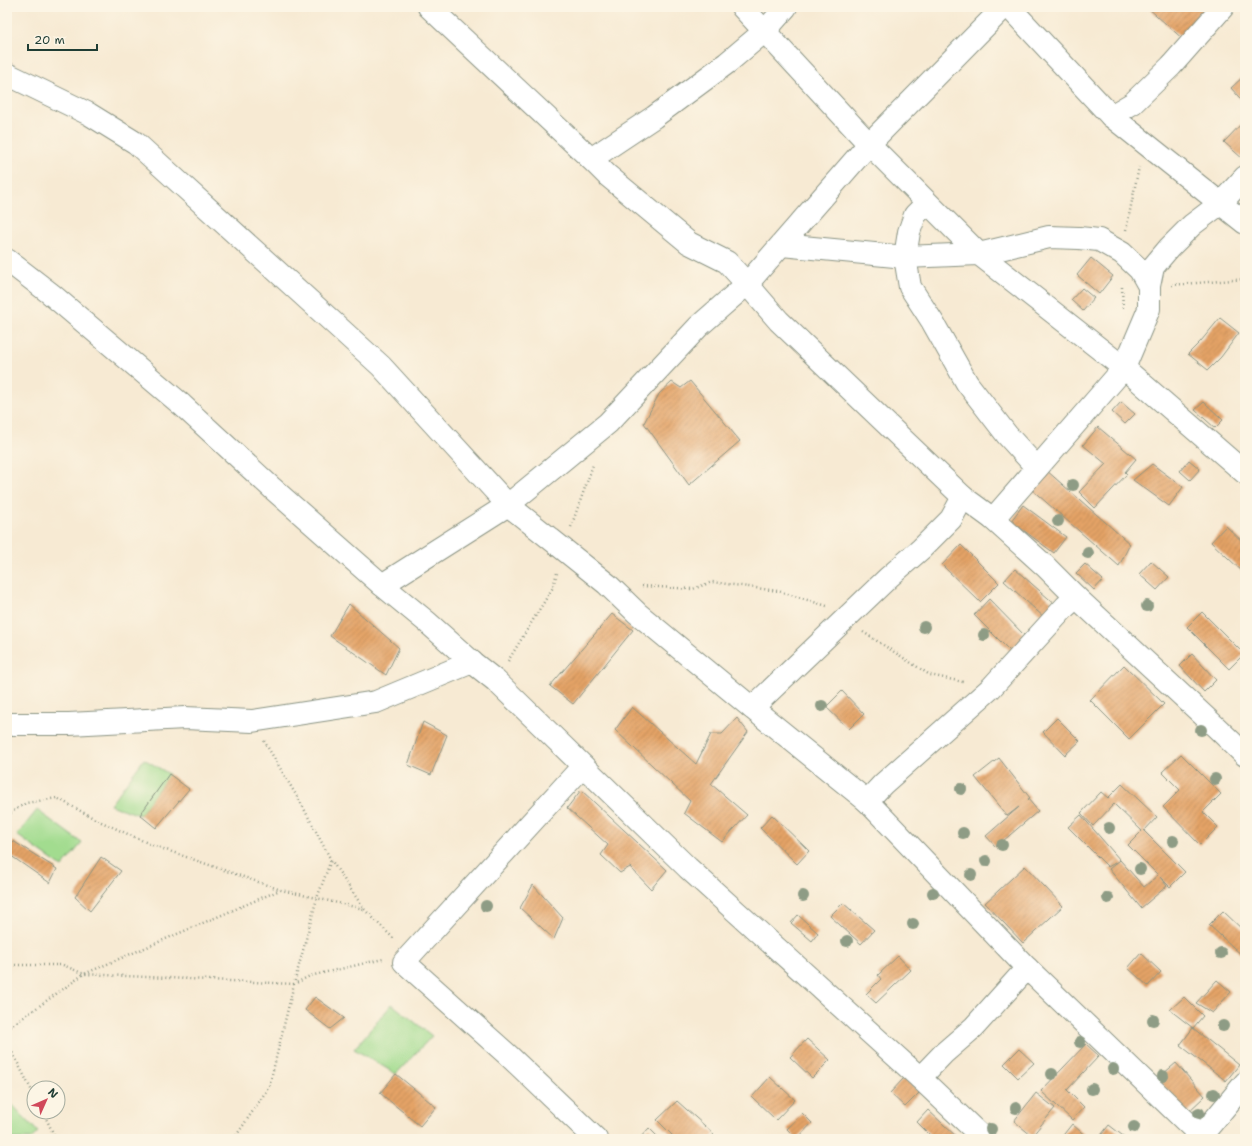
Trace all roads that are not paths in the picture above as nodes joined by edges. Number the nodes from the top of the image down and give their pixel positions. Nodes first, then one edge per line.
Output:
1 (429, 7) edge
2 (742, 7) edge
3 (786, 7) edge
4 (1004, 7) edge
5 (1009, 7) edge
6 (1223, 7) edge
7 (765, 31) junction
8 (7, 74) edge
9 (1111, 116) junction
10 (869, 144) junction
11 (591, 159) junction
12 (1245, 177) edge
13 (927, 203) junction
14 (1221, 203) junction
15 (1245, 223) edge
16 (782, 244) junction
17 (979, 254) junction
18 (905, 258) junction
19 (7, 260) edge
20 (747, 284) junction
21 (1149, 286) junction
22 (1124, 368) junction
23 (1037, 468) junction
24 (1245, 473) edge
25 (964, 497) junction
26 (508, 505) junction
27 (993, 519) junction
28 (382, 586) junction
29 (1076, 597) junction
30 (472, 662) junction
31 (752, 708) junction
32 (7, 724) edge
33 (1245, 755) edge
34 (583, 766) junction
35 (867, 801) junction
36 (1027, 968) junction
37 (920, 1078) junction
38 (1245, 1083) edge
39 (1201, 1138) edge
40 (596, 1139) edge
41 (984, 1139) edge

1 - 11 street
2 - 7 street
3 - 7 street
4 - 10 street
5 - 9 street
6 - 9 street
7 - 10 street
7 - 11 street
8 - 26 street
9 - 14 street
10 - 13 street
10 - 16 street
11 - 20 street
12 - 14 street
13 - 17 street
13 - 18 street
14 - 15 street
14 - 21 street
16 - 18 street
16 - 20 street
17 - 18 street
17 - 21 street
17 - 22 street
18 - 23 street
19 - 28 street
20 - 25 street
20 - 26 street
21 - 22 street
22 - 23 street
22 - 24 street
23 - 27 street
25 - 27 street
25 - 31 street
26 - 28 street
26 - 31 street
27 - 29 street
28 - 30 street
29 - 33 street
29 - 35 street
30 - 32 street
30 - 34 street
31 - 35 street
34 - 37 street
34 - 40 street
35 - 36 street
36 - 37 street
36 - 39 street
37 - 41 street
38 - 39 street

